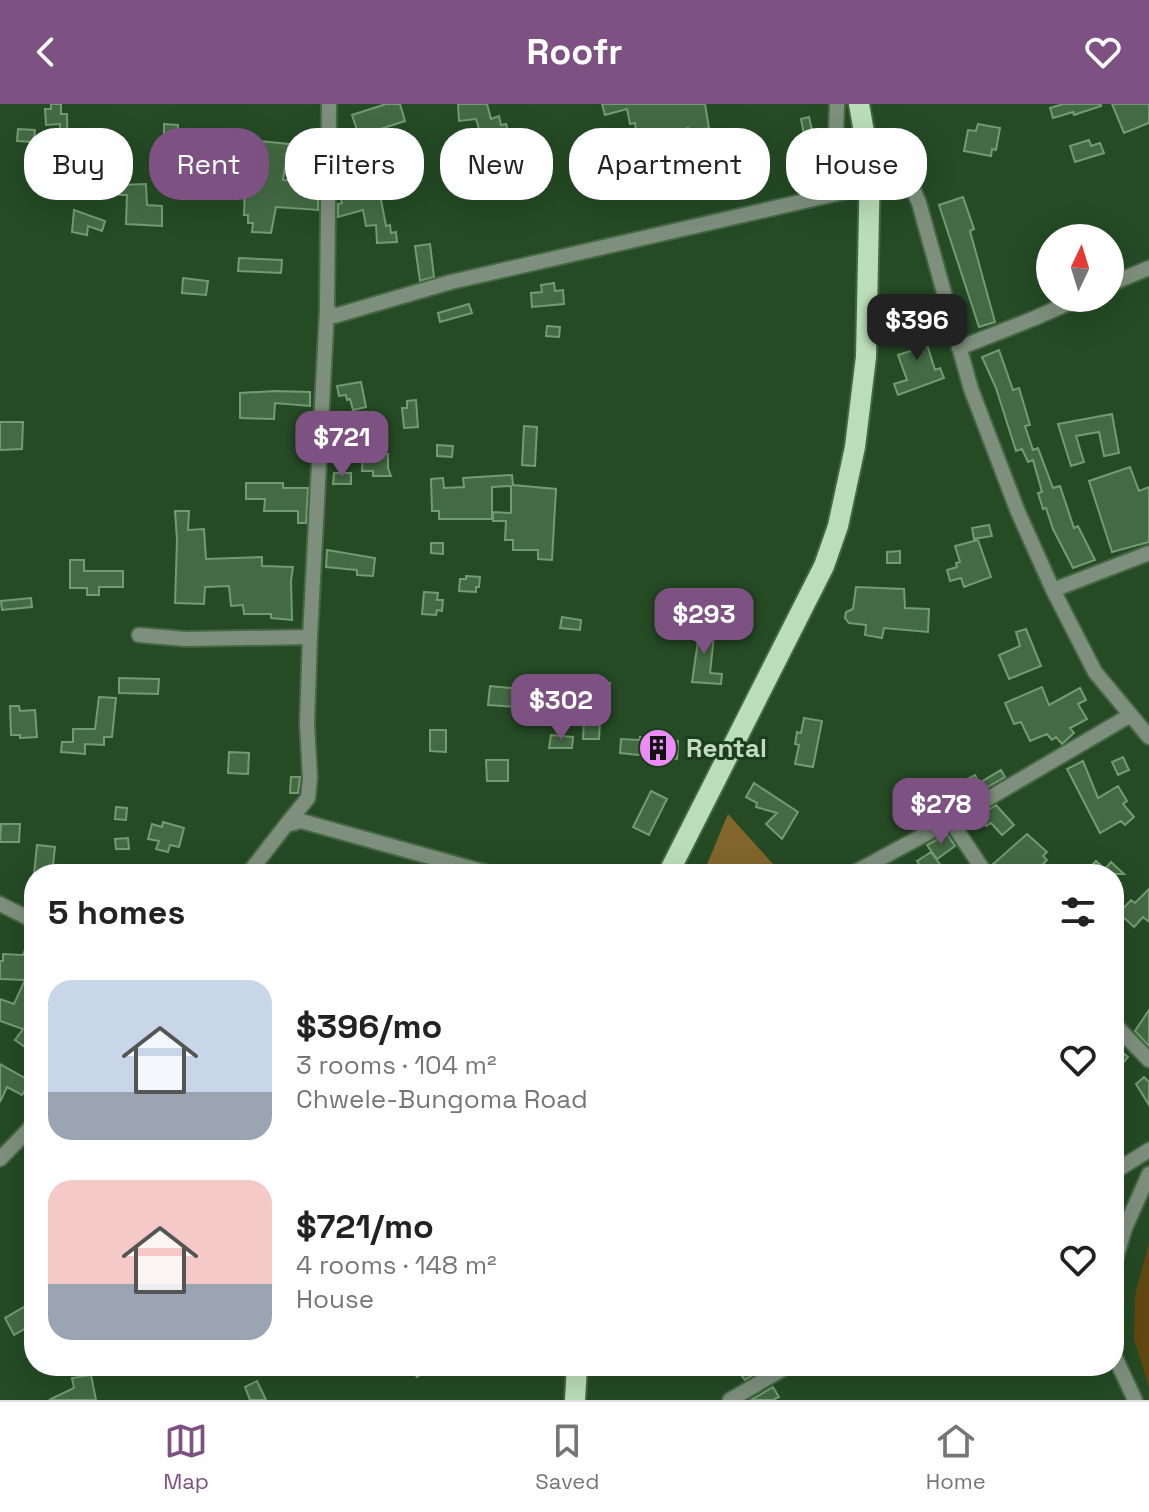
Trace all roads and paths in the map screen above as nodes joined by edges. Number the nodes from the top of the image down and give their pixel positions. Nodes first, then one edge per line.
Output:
1 (329, 104) edge
2 (837, 104) edge
3 (859, 104) edge
4 (836, 128) edge
5 (863, 128) edge
6 (809, 200) edge
7 (869, 200) edge
8 (918, 200) edge
9 (1149, 268) edge
10 (1124, 278) edge
11 (327, 309) junction
12 (1048, 312) edge
13 (959, 348) junction
14 (1149, 553) edge
15 (1053, 590) junction
16 (139, 635) dead end
17 (310, 637) junction
18 (1129, 716) junction
19 (1149, 737) edge
20 (955, 818) junction
21 (286, 825) junction
22 (256, 864) edge
23 (457, 864) edge
24 (673, 864) edge
25 (870, 864) edge
26 (979, 864) edge
27 (0, 904) edge
28 (24, 916) edge
29 (1124, 1034) edge
30 (1149, 1060) edge
31 (24, 1134) edge
32 (1149, 1150) edge
33 (0, 1159) edge
34 (1124, 1166) edge
35 (1149, 1174) edge
36 (1124, 1231) edge
37 (576, 1376) edge
38 (771, 1376) edge
39 (1124, 1376) edge
40 (575, 1400) edge
41 (730, 1400) edge
42 (1135, 1400) edge

1 - 11 street
2 - 4 street
3 - 5 main road
6 - 11 street
7 - 24 main road
8 - 13 street
9 - 10 street
11 - 17 street
12 - 13 street
13 - 15 street
14 - 15 street
15 - 18 street
16 - 17 street
17 - 21 street
18 - 19 street
18 - 20 street
20 - 25 street
20 - 26 street
21 - 22 street
21 - 23 street
27 - 28 street
29 - 30 street
31 - 33 street
32 - 34 street
35 - 36 street
37 - 40 main road
38 - 41 street
39 - 42 street

